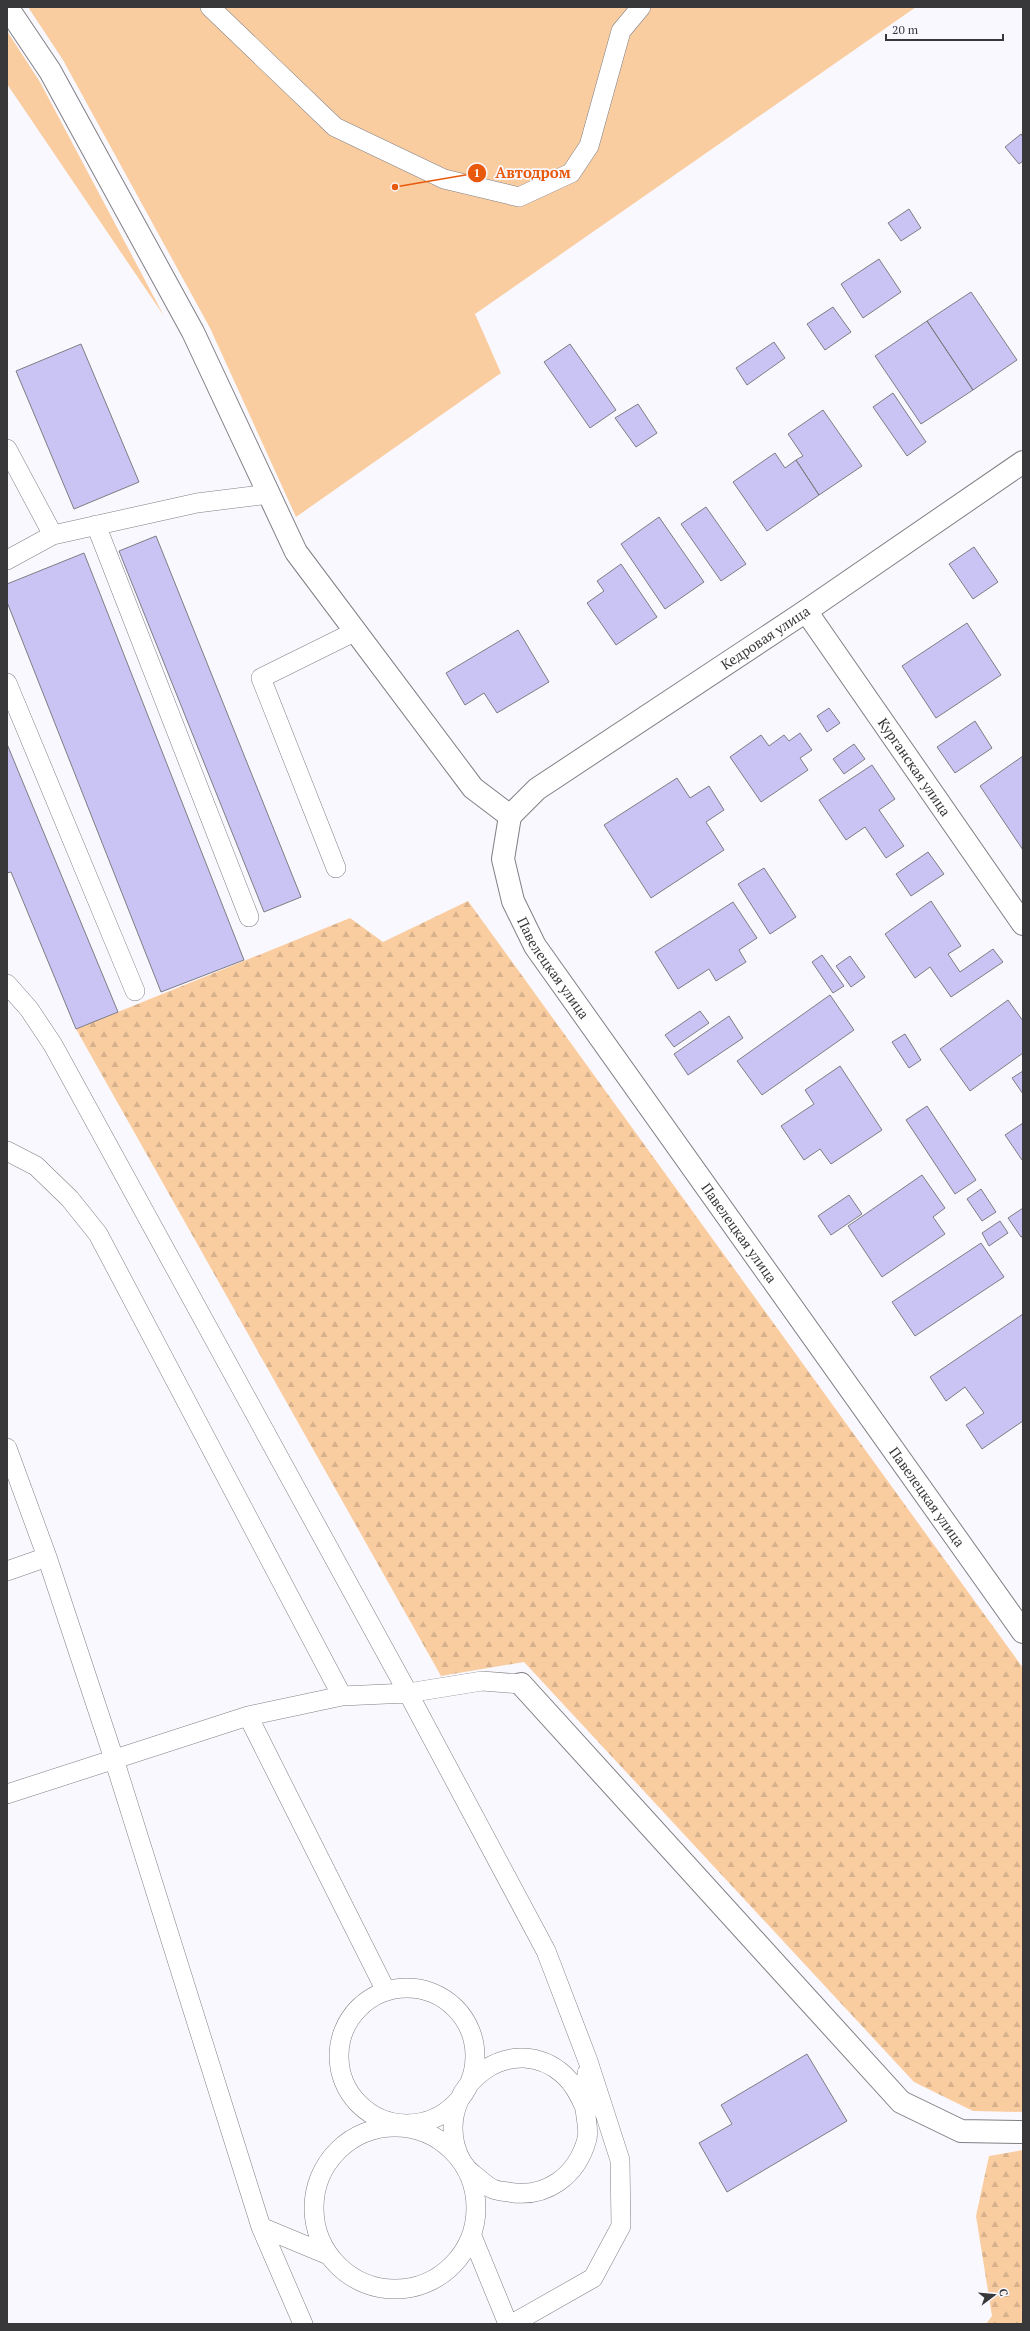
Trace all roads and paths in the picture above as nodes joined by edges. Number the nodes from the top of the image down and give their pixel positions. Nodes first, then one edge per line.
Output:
1 (7, 7) edge
2 (210, 7) edge
3 (641, 7) edge
4 (7, 449) edge
5 (1023, 462) edge
6 (269, 494) junction
7 (96, 525) junction
8 (53, 535) junction
9 (7, 560) edge
10 (806, 611) junction
11 (356, 631) junction
12 (7, 683) edge
13 (510, 816) junction
14 (336, 868) dead end
15 (249, 917) dead end
16 (1023, 924) edge
17 (7, 984) edge
18 (136, 991) dead end
19 (7, 1151) edge
20 (7, 1448) edge
21 (47, 1557) junction
22 (7, 1571) edge
23 (1023, 1632) edge
24 (521, 1684) joint
25 (408, 1693) junction
26 (342, 1696) junction
27 (248, 1716) junction
28 (114, 1759) junction
29 (7, 1794) edge
30 (386, 1991) junction
31 (588, 2062) junction
32 (471, 2079) junction
33 (585, 2108) junction
34 (401, 2124) junction
35 (1023, 2132) edge
36 (469, 2172) junction
37 (261, 2227) junction
38 (472, 2236) junction
39 (326, 2254) junction
40 (303, 2324) edge
41 (508, 2324) edge
42 (512, 2324) edge

1 - 6 street
2 - 3 lane
4 - 8 lane
5 - 10 street, Кедровая улица
6 - 7 lane
6 - 11 street
7 - 8 lane
7 - 15 lane
8 - 9 lane
10 - 13 street, Кедровая улица
10 - 16 street, Курганская улица
11 - 13 street
11 - 14 lane
12 - 18 lane
13 - 23 street, Павелецкая улица
17 - 25 lane
19 - 26 lane
20 - 21 lane
21 - 22 lane
21 - 28 lane
24 - 25 lane
24 - 35 street
25 - 26 lane
25 - 31 lane
26 - 27 lane
27 - 28 lane
27 - 30 lane
28 - 29 lane
28 - 37 lane
30 - 32 lane
30 - 34 lane
31 - 33 lane
31 - 42 lane
32 - 33 lane
32 - 34 lane
32 - 36 lane
33 - 36 lane
34 - 36 lane
34 - 39 lane
36 - 38 lane
37 - 39 lane
37 - 40 lane
38 - 39 lane
38 - 41 lane

